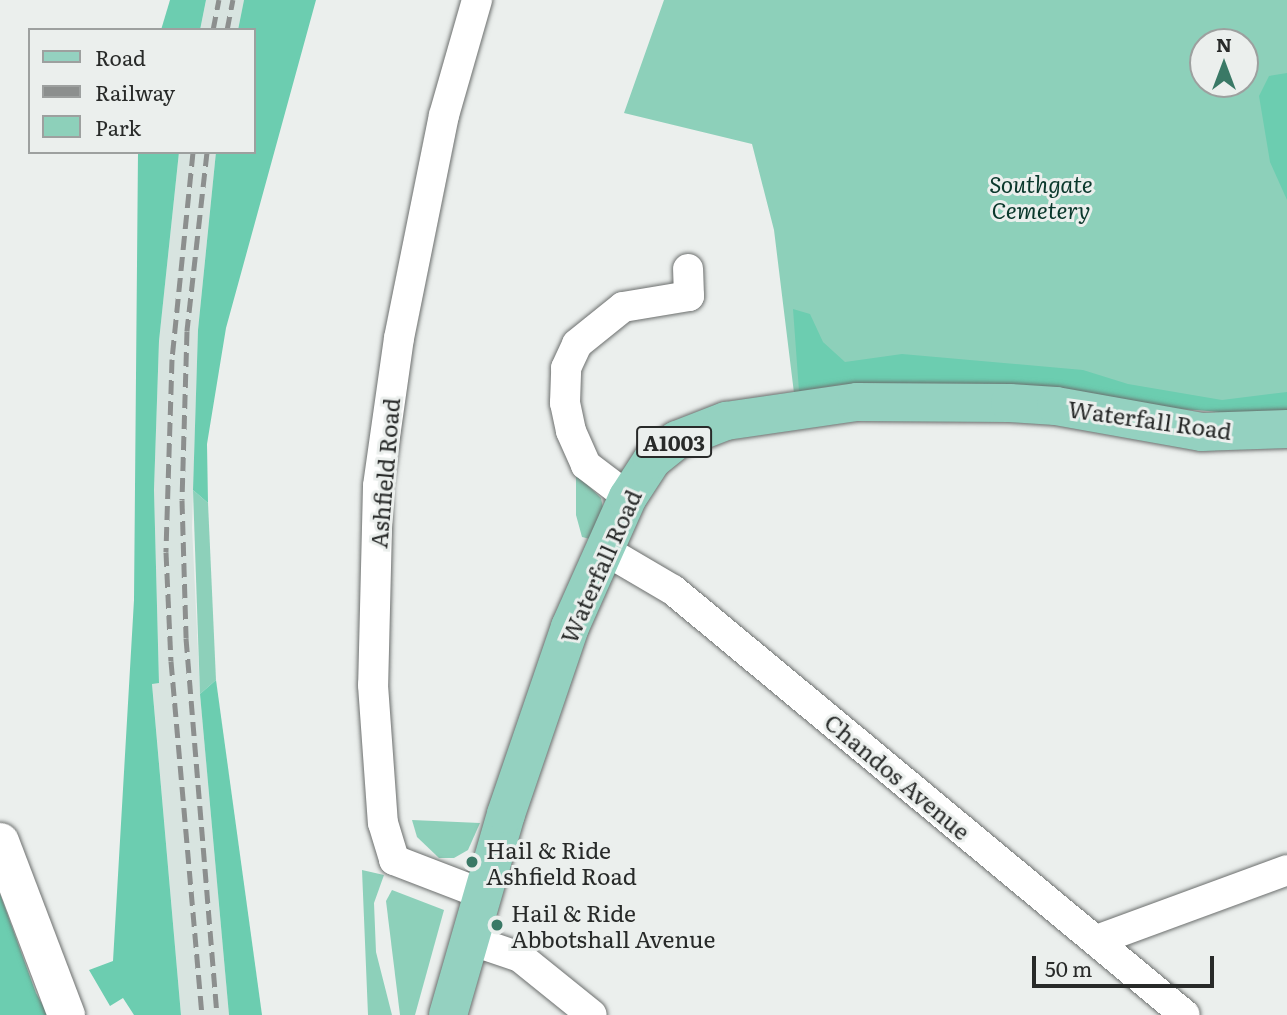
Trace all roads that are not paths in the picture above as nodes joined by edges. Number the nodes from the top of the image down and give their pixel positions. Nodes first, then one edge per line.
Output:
1 (477, 0) edge
2 (688, 269) dead end
3 (1287, 429) edge
4 (628, 497) junction
5 (603, 549) junction
6 (0, 841) edge
7 (1287, 870) edge
8 (482, 894) junction
9 (470, 940) junction
10 (1097, 940) junction
11 (66, 1015) edge
12 (448, 1015) edge
13 (592, 1015) edge
14 (1185, 1015) edge

1 - 8 street, Ashfield Road
2 - 4 street
3 - 4 main road, Waterfall Road / A1003
4 - 5 main road, Waterfall Road / A1003
5 - 8 main road, Waterfall Road / A1003
5 - 10 street, Chandos Avenue
6 - 11 street
7 - 10 street
8 - 9 main road, Waterfall Road / A1003
9 - 12 main road, Waterfall Road / A1003
9 - 13 street
10 - 14 street, Chandos Avenue

